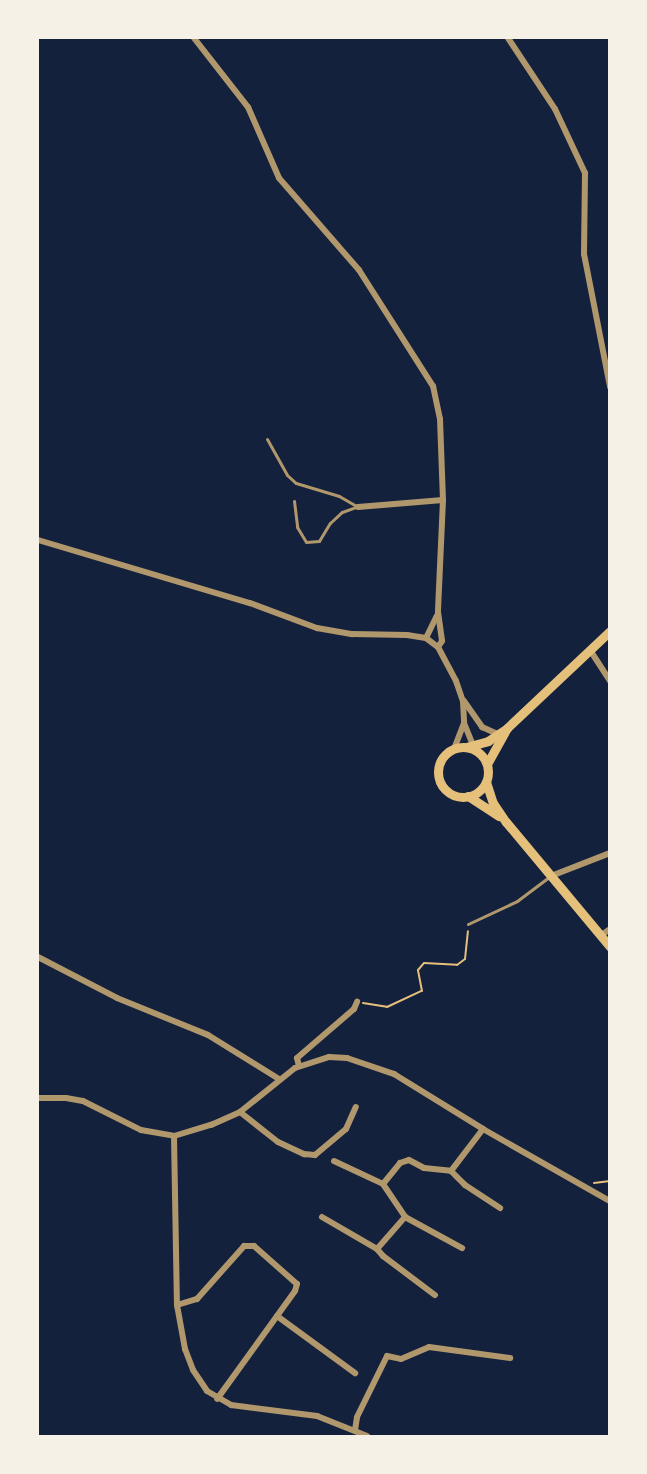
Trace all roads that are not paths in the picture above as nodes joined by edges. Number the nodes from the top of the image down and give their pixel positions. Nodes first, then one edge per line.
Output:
1 (194, 38) edge
2 (508, 38) edge
3 (609, 387) edge
4 (267, 439) dead end
5 (443, 500) junction
6 (294, 501) dead end
7 (358, 507) junction
8 (38, 540) edge
9 (438, 612) junction
10 (609, 631) edge
11 (426, 638) junction
12 (438, 647) junction
13 (590, 650) junction
14 (609, 681) edge
15 (463, 700) junction
16 (464, 723) junction
17 (507, 728) junction
18 (499, 734) junction
19 (471, 748) junction
20 (453, 749) junction
21 (487, 764) junction
22 (486, 782) junction
23 (468, 796) junction
24 (506, 822) junction
25 (609, 853) edge
26 (551, 876) junction
27 (468, 924) road end
28 (609, 928) edge
29 (600, 936) junction
30 (609, 947) edge
31 (38, 957) edge
32 (357, 1002) road end
33 (299, 1066) junction
34 (279, 1079) junction
35 (38, 1098) edge
36 (356, 1107) dead end
37 (240, 1112) junction
38 (483, 1129) junction
39 (174, 1136) junction
40 (334, 1161) dead end
41 (451, 1171) junction
42 (383, 1184) junction
43 (609, 1201) edge
44 (500, 1208) dead end
45 (322, 1217) dead end
46 (405, 1217) junction
47 (377, 1248) junction
48 (462, 1248) dead end
49 (435, 1295) dead end
50 (177, 1305) junction
51 (277, 1316) junction
52 (510, 1358) dead end
53 (355, 1373) dead end
54 (217, 1399) junction
55 (355, 1430) junction
56 (367, 1437) edge

1 - 5 street
2 - 3 street
4 - 7 lane
5 - 7 street
5 - 9 street
6 - 7 lane
8 - 11 street
9 - 11 street
9 - 12 street
10 - 13 main road
11 - 12 street
12 - 15 street
13 - 14 street
13 - 17 main road
15 - 16 street
15 - 18 street
16 - 19 street
16 - 20 street
17 - 18 main road
17 - 21 main road
18 - 19 main road
19 - 20 main road
19 - 21 main road
20 - 23 main road
21 - 22 main road
22 - 23 main road
22 - 24 main road
23 - 24 main road
24 - 26 main road
25 - 26 street
26 - 27 lane
26 - 29 main road
28 - 29 street
29 - 30 main road
31 - 34 street
32 - 33 street
33 - 34 street
33 - 38 street
34 - 37 street
35 - 39 street
36 - 37 street
37 - 39 street
38 - 41 street
38 - 43 street
39 - 50 street
40 - 42 street
41 - 42 street
41 - 44 street
42 - 46 street
45 - 47 street
46 - 47 street
46 - 48 street
47 - 49 street
50 - 51 street
50 - 54 street
51 - 53 street
51 - 54 street
52 - 55 street
54 - 55 street
55 - 56 street

